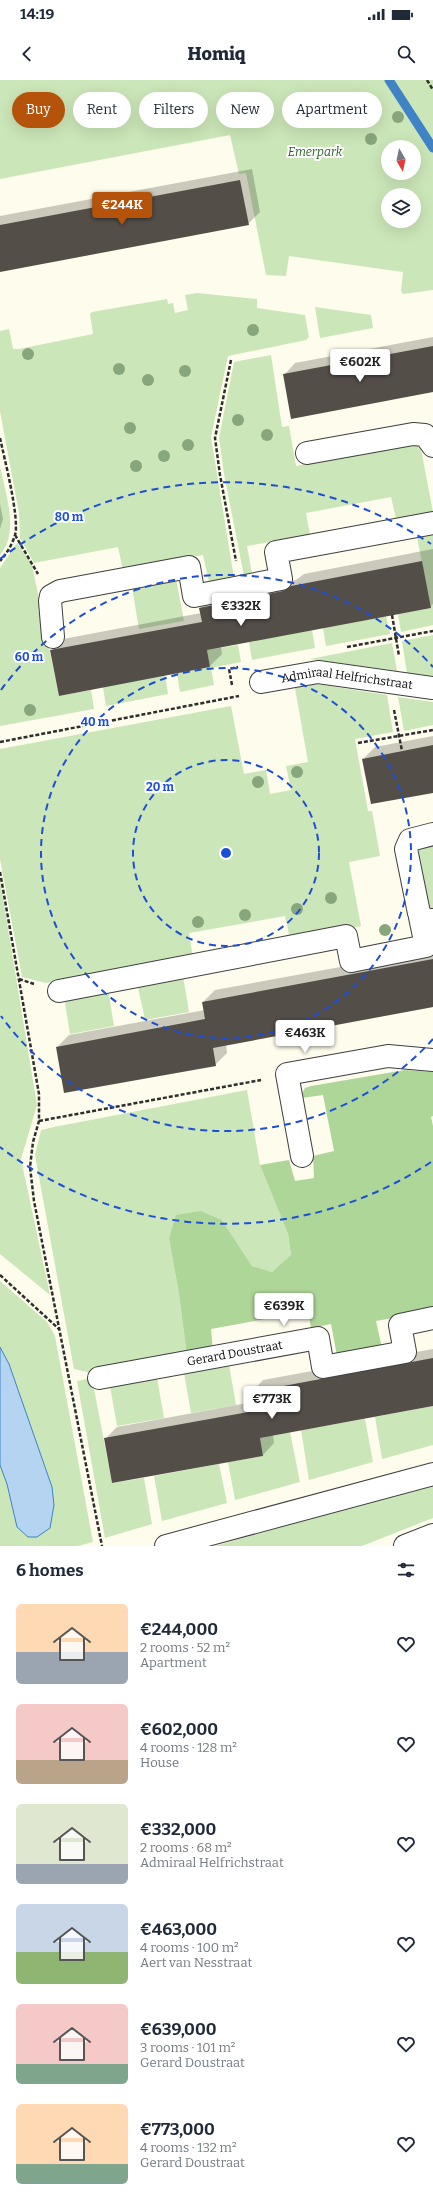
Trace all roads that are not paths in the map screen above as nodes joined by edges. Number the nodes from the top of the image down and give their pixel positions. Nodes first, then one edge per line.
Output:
1 (433, 446) edge
2 (307, 453) dead end
3 (433, 523) edge
4 (53, 637) dead end
5 (261, 682) road end
6 (433, 688) edge
7 (433, 834) edge
8 (427, 918) edge
9 (59, 991) dead end
10 (433, 1060) edge
11 (302, 1156) dead end
12 (433, 1318) edge
13 (98, 1378) dead end
14 (433, 1474) edge
15 (433, 1535) edge
16 (166, 1546) edge
17 (405, 1546) edge

1 - 2 street
3 - 4 street
5 - 6 street, Admiraal Helfrichstraat
7 - 8 street
8 - 9 street
10 - 11 street
12 - 13 street, Gerard Doustraat
14 - 16 street
15 - 17 street

